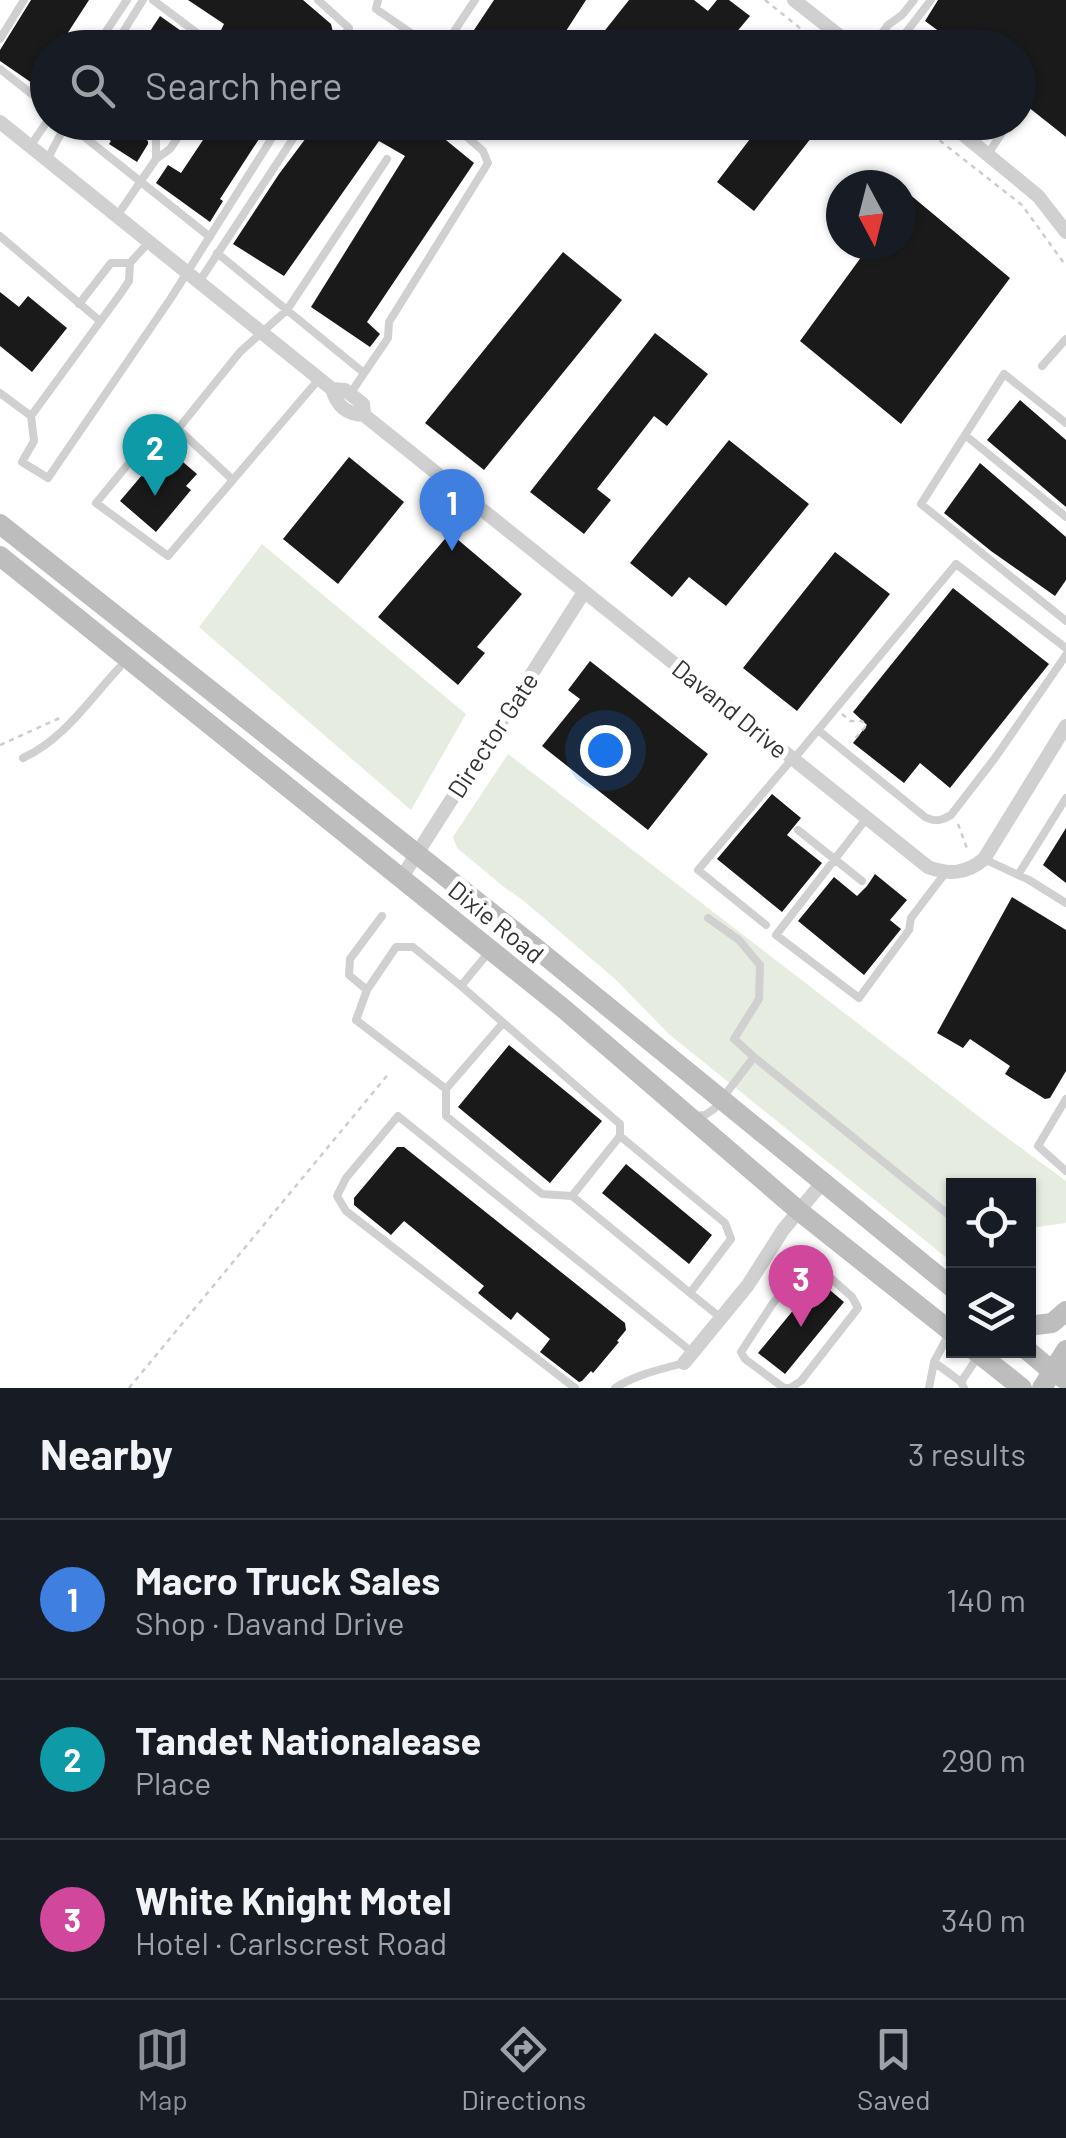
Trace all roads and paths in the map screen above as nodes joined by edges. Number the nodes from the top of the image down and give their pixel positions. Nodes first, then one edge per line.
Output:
1 (24, 0) edge
2 (127, 0) edge
3 (142, 0) edge
4 (153, 0) edge
5 (318, 0) edge
6 (378, 0) edge
7 (475, 0) edge
8 (765, 0) edge
9 (794, 0) edge
10 (914, 0) edge
11 (931, 0) edge
12 (107, 30) edge
13 (124, 30) edge
14 (193, 30) edge
15 (348, 30) edge
16 (407, 30) edge
17 (455, 30) edge
18 (802, 30) edge
19 (832, 30) edge
20 (884, 30) edge
21 (908, 30) edge
22 (0, 38) edge
23 (0, 69) edge
24 (30, 93) edge
25 (0, 122) edge
26 (34, 140) edge
27 (58, 140) edge
28 (88, 140) edge
29 (156, 140) edge
30 (176, 140) edge
31 (271, 140) edge
32 (292, 140) edge
33 (470, 140) edge
34 (939, 140) edge
35 (970, 140) edge
36 (997, 140) edge
37 (30, 146) junction
38 (988, 154) junction
39 (156, 159) junction
40 (388, 159) dead end
41 (47, 160) junction
42 (141, 183) junction
43 (117, 216) junction
44 (1066, 232) edge
45 (0, 236) edge
46 (210, 237) junction
47 (149, 242) junction
48 (217, 252) junction
49 (130, 264) junction
50 (1066, 266) edge
51 (193, 277) junction
52 (79, 304) junction
53 (287, 310) junction
54 (100, 321) junction
55 (263, 332) junction
56 (1066, 339) edge
57 (1042, 366) dead end
58 (364, 373) junction
59 (319, 378) junction
60 (332, 390) junction
61 (0, 393) edge
62 (350, 394) junction
63 (364, 415) junction
64 (31, 416) junction
65 (1066, 423) edge
66 (178, 428) junction
67 (965, 435) junction
68 (233, 480) junction
69 (1066, 517) edge
70 (0, 524) edge
71 (0, 556) edge
72 (584, 592) junction
73 (1066, 620) edge
74 (1066, 652) edge
75 (119, 668) dead end
76 (82, 708) junction
77 (836, 710) junction
78 (1066, 726) edge
79 (818, 730) junction
80 (852, 742) dead end
81 (0, 744) edge
82 (24, 758) dead end
83 (793, 759) junction
84 (1066, 798) edge
85 (953, 812) junction
86 (866, 818) junction
87 (798, 830) dead end
88 (968, 851) dead end
89 (418, 853) junction
90 (835, 859) junction
91 (984, 859) junction
92 (946, 872) junction
93 (1018, 875) junction
94 (402, 877) junction
95 (862, 881) dead end
96 (1066, 904) edge
97 (382, 916) dead end
98 (708, 918) dead end
99 (766, 925) dead end
100 (491, 950) junction
101 (461, 986) junction
102 (366, 990) junction
103 (503, 1023) junction
104 (754, 1057) junction
105 (390, 1072) dead end
106 (446, 1089) junction
107 (1066, 1099) edge
108 (722, 1101) junction
109 (690, 1116) junction
110 (620, 1136) junction
111 (1066, 1171) edge
112 (822, 1184) junction
113 (572, 1196) junction
114 (799, 1212) junction
115 (946, 1213) edge
116 (946, 1284) edge
117 (690, 1294) junction
118 (773, 1303) joint
119 (1066, 1311) edge
120 (721, 1318) junction
121 (1036, 1325) edge
122 (946, 1328) edge
123 (946, 1343) edge
124 (1066, 1350) edge
125 (688, 1358) junction
126 (976, 1358) edge
127 (980, 1358) edge
128 (983, 1358) edge
129 (1034, 1358) edge
130 (934, 1362) junction
131 (1054, 1380) edge
132 (963, 1385) edge
133 (129, 1388) edge
134 (575, 1388) edge
135 (615, 1388) edge
136 (929, 1388) edge
137 (1000, 1388) edge
138 (1022, 1388) edge

1 - 22 lane
2 - 12 lane
3 - 13 lane
4 - 14 lane
5 - 15 lane
6 - 16 lane
7 - 17 lane
8 - 18 path
9 - 19 street
10 - 20 lane
11 - 21 lane
23 - 24 lane
25 - 37 street, Davand Drive
26 - 37 lane
27 - 41 lane
28 - 42 lane
29 - 39 lane
30 - 39 lane
31 - 46 lane
32 - 48 lane
33 - 58 lane
34 - 50 path
35 - 38 street
36 - 38 lane
37 - 41 street, Davand Drive
38 - 44 street
39 - 42 lane
40 - 53 lane
41 - 43 street, Davand Drive
42 - 43 lane
42 - 46 lane
43 - 47 street, Davand Drive
45 - 52 lane
46 - 51 lane
47 - 49 lane
47 - 51 street, Davand Drive
48 - 51 lane
48 - 53 lane
49 - 52 lane
49 - 54 lane
51 - 55 street, Davand Drive
51 - 64 lane
52 - 54 lane
53 - 55 lane
53 - 58 lane
54 - 64 lane
55 - 59 street, Davand Drive
55 - 66 lane
56 - 57 lane
58 - 62 lane
59 - 60 street, Davand Drive
59 - 68 lane
60 - 62 street
60 - 63 street, Davand Drive
61 - 64 lane
62 - 63 street, Davand Drive
63 - 72 street, Davand Drive
65 - 67 lane
66 - 68 lane
66 - 68 lane
67 - 69 lane
67 - 73 lane
70 - 89 main road, Dixie Road
71 - 94 main road, Dixie Road
72 - 83 street, Davand Drive
72 - 89 street, Director Gate
74 - 77 lane
74 - 85 lane
75 - 76 lane
76 - 81 path
76 - 82 lane
77 - 79 lane
77 - 80 path
78 - 91 street
79 - 83 lane
79 - 85 lane
83 - 86 street, Davand Drive
83 - 99 lane
84 - 93 lane
85 - 88 path
86 - 90 lane
86 - 92 street, Davand Drive
87 - 90 lane
89 - 94 street, Director Gate
89 - 108 main road, Dixie Road
90 - 92 lane
90 - 95 lane
91 - 92 street
91 - 93 lane
93 - 96 lane
94 - 100 main road, Dixie Road
97 - 102 lane
98 - 104 lane
100 - 101 lane
100 - 109 main road, Dixie Road
101 - 102 lane
101 - 103 lane
102 - 106 lane
103 - 106 lane
103 - 110 lane
104 - 108 lane
104 - 115 lane
105 - 133 path
106 - 113 lane
107 - 111 lane
108 - 109 lane
108 - 112 main road, Dixie Road
109 - 114 main road, Dixie Road
110 - 113 lane
110 - 117 lane
112 - 114 street
112 - 116 main road, Dixie Road
113 - 117 lane
114 - 120 street
114 - 122 main road, Dixie Road
117 - 120 lane
118 - 118 lane
119 - 121 main road
120 - 125 street
123 - 130 lane
124 - 131 main road
125 - 134 lane
125 - 135 lane
126 - 132 lane
127 - 137 main road
128 - 138 main road
129 - 131 main road
130 - 132 lane
130 - 136 lane

